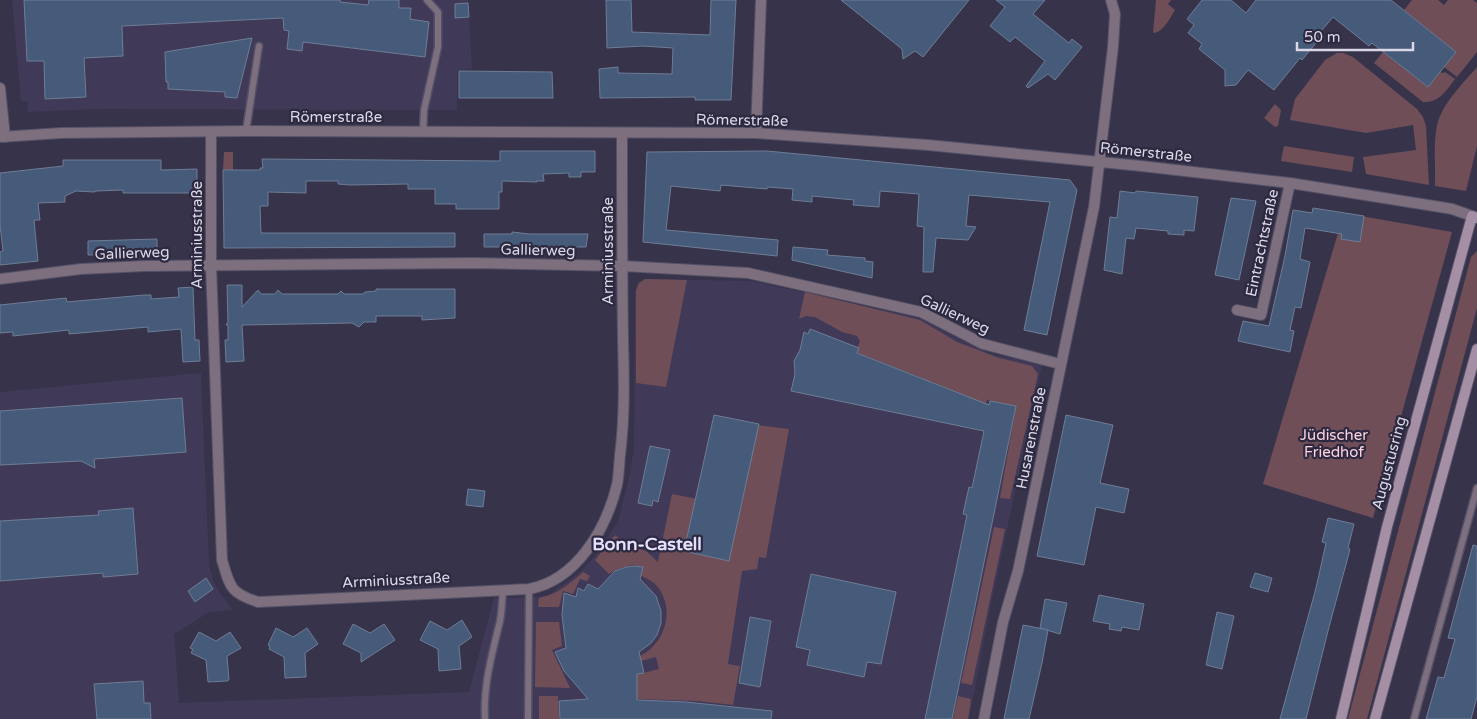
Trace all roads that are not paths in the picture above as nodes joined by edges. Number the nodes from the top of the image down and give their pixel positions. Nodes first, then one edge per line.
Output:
1 (427, 0) edge
2 (761, 0) edge
3 (1111, 0) edge
4 (259, 46) dead end
5 (0, 88) edge
6 (246, 131) junction
7 (211, 132) junction
8 (424, 132) junction
9 (622, 133) junction
10 (756, 133) junction
11 (2, 137) edge
12 (1100, 162) junction
13 (1290, 183) junction
14 (1475, 217) edge
15 (211, 266) junction
16 (623, 266) junction
17 (0, 279) edge
18 (1237, 310) dead end
19 (1476, 354) edge
20 (1060, 364) junction
21 (1477, 488) edge
22 (529, 589) junction
23 (503, 590) junction
24 (485, 719) edge
25 (528, 719) edge
26 (984, 719) edge
27 (1341, 719) edge
28 (1375, 719) edge
29 (1414, 719) edge

1 - 8 lane
2 - 10 street
3 - 12 street, Husarenstraße
4 - 6 lane
5 - 11 street
6 - 7 street, Römerstraße
6 - 8 street, Römerstraße
7 - 11 street, Römerstraße
7 - 15 street, Arminiusstraße
8 - 9 street, Römerstraße
9 - 10 street, Römerstraße
9 - 16 street, Arminiusstraße
10 - 12 street, Römerstraße
12 - 13 street, Römerstraße
12 - 20 street, Husarenstraße
13 - 14 street, Römerstraße
13 - 18 street, Eintrachtstraße
14 - 27 main road, Augustusring
15 - 16 street, Gallierweg
15 - 17 street, Gallierweg
15 - 23 street, Arminiusstraße
16 - 20 street, Gallierweg
16 - 22 street, Arminiusstraße
19 - 28 main road
20 - 26 street, Husarenstraße
21 - 29 lane
22 - 23 street, Arminiusstraße
22 - 25 lane
23 - 24 lane

